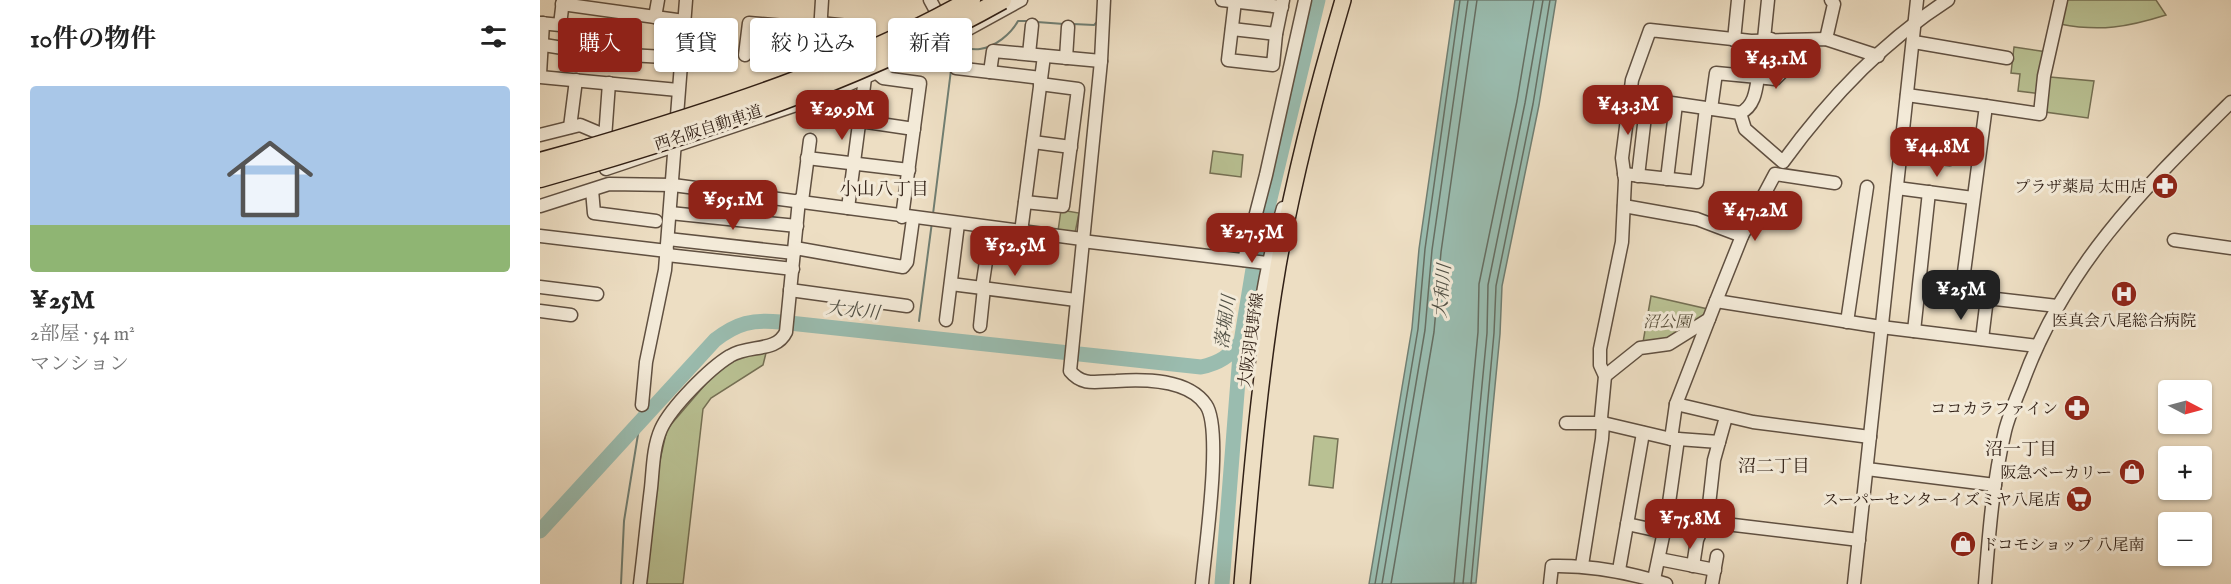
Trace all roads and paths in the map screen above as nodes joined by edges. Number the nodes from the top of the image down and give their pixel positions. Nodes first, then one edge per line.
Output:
1 (658, 0) edge
2 (686, 0) edge
3 (822, 0) edge
4 (956, 0) edge
5 (971, 0) edge
6 (1002, 0) edge
7 (1021, 0) edge
8 (1104, 0) edge
9 (1305, 0) edge
10 (1342, 0) edge
11 (1738, 0) edge
12 (1768, 0) edge
13 (1831, 0) edge
14 (1917, 0) edge
15 (1948, 0) edge
16 (2061, 0) edge
17 (1228, 1) edge
18 (562, 2) edge
19 (1251, 2) edge
20 (1282, 3) edge
21 (933, 5) edge
22 (655, 17) junction
23 (662, 18) edge
24 (684, 18) edge
25 (821, 18) edge
26 (1916, 20) junction
27 (542, 23) edge
28 (750, 23) edge
29 (1032, 25) dead end
30 (1068, 27) dead end
31 (1232, 29) junction
32 (876, 33) edge
33 (1276, 34) junction
34 (1767, 39) junction
35 (1826, 39) junction
36 (1734, 40) junction
37 (1914, 42) junction
38 (544, 45) junction
39 (1802, 52) dead end
40 (1029, 54) junction
41 (745, 55) dead end
42 (654, 56) edge
43 (1044, 56) junction
44 (1878, 56) junction
45 (1066, 58) junction
46 (2007, 58) dead end
47 (1101, 61) junction
48 (972, 70) edge
49 (680, 72) edge
50 (791, 72) edge
51 (990, 72) junction
52 (540, 76) edge
53 (871, 76) junction
54 (1762, 78) junction
55 (576, 80) junction
56 (1041, 81) junction
57 (609, 83) junction
58 (678, 90) junction
59 (1906, 95) junction
60 (1630, 97) junction
61 (1647, 99) junction
62 (2231, 102) edge
63 (1676, 104) junction
64 (1986, 106) junction
65 (1708, 108) junction
66 (1740, 113) junction
67 (676, 114) junction
68 (860, 121) junction
69 (570, 127) junction
70 (914, 129) junction
71 (540, 135) edge
72 (810, 140) dead end
73 (1033, 142) junction
74 (1071, 147) junction
75 (674, 148) junction
76 (595, 154) junction
77 (1900, 154) junction
78 (807, 158) junction
79 (1950, 159) dead end
80 (540, 162) edge
81 (854, 164) junction
82 (909, 170) junction
83 (1624, 174) junction
84 (1638, 176) junction
85 (540, 178) edge
86 (1667, 179) junction
87 (609, 183) junction
88 (1835, 183) dead end
89 (540, 185) edge
90 (673, 185) junction
91 (1295, 185) junction
92 (1867, 187) dead end
93 (1897, 188) junction
94 (592, 190) junction
95 (1929, 192) junction
96 (1973, 198) junction
97 (801, 201) junction
98 (1025, 202) junction
99 (540, 206) edge
100 (1624, 206) junction
101 (848, 208) junction
102 (670, 213) junction
103 (908, 218) junction
104 (656, 221) dead end
105 (958, 224) junction
106 (797, 226) junction
107 (991, 228) junction
108 (1021, 232) junction
109 (540, 236) edge
110 (1742, 236) junction
111 (1082, 240) junction
112 (2174, 240) dead end
113 (667, 248) junction
114 (2231, 248) edge
115 (794, 250) junction
116 (1245, 260) junction
117 (1264, 262) junction
118 (793, 269) junction
119 (951, 284) junction
120 (540, 287) edge
121 (983, 288) junction
122 (790, 290) junction
123 (1919, 290) junction
124 (597, 294) dead end
125 (1961, 295) junction
126 (1987, 298) junction
127 (1076, 300) junction
128 (1716, 301) junction
129 (907, 306) dead end
130 (2057, 306) junction
131 (540, 311) edge
132 (571, 315) dead end
133 (1709, 319) junction
134 (946, 320) dead end
135 (1847, 322) junction
136 (980, 326) dead end
137 (1881, 327) junction
138 (1914, 330) junction
139 (1983, 339) junction
140 (2037, 346) junction
141 (1265, 360) junction
142 (1605, 376) junction
143 (1676, 404) junction
144 (642, 405) dead end
145 (1726, 417) junction
146 (1566, 423) dead end
147 (1603, 423) junction
148 (1643, 433) junction
149 (1870, 437) junction
150 (1675, 439) junction
151 (1719, 442) junction
152 (1867, 469) junction
153 (1995, 485) junction
154 (1668, 517) junction
155 (1704, 522) junction
156 (1627, 524) junction
157 (1664, 532) junction
158 (1859, 540) junction
159 (1717, 556) dead end
160 (1659, 560) junction
161 (1582, 565) junction
162 (1693, 566) junction
163 (1619, 570) junction
164 (1714, 570) junction
165 (1658, 583) edge
166 (640, 584) edge
167 (1202, 584) edge
168 (1242, 584) edge
169 (1550, 584) edge
170 (1712, 584) edge
171 (1854, 584) edge
172 (1985, 584) edge

1 - 22 street
2 - 24 street
3 - 25 street
4 - 21 street
5 - 76 highway, 西名阪自動車道, bridge
6 - 76 highway, 西名阪自動車道, bridge
7 - 53 street
8 - 47 street
9 - 116 street
10 - 91 main road, 大阪羽曳野線
11 - 36 street
12 - 34 street
13 - 35 street
14 - 26 street
15 - 26 street
16 - 64 street
17 - 19 street
17 - 31 street
18 - 22 street
18 - 27 street
19 - 20 street
20 - 33 street
21 - 32 street
22 - 23 street
26 - 37 street
26 - 44 street
27 - 38 street
28 - 41 street
29 - 40 street
30 - 45 street
31 - 33 street
31 - 33 street
34 - 35 street
34 - 36 street
34 - 54 street
35 - 44 street
36 - 60 street
37 - 46 street
37 - 59 street
38 - 42 street
38 - 52 street
39 - 54 street
40 - 43 street
40 - 51 street
43 - 45 street
43 - 56 street
44 - 66 street
45 - 47 street
47 - 111 street
48 - 51 street
49 - 58 street
50 - 67 street
51 - 56 street
52 - 55 street
53 - 68 street
53 - 70 street
53 - 75 street
54 - 65 street
54 - 66 street
55 - 57 street
55 - 69 street
56 - 73 street
56 - 74 street
57 - 58 street
57 - 76 street
58 - 67 street
59 - 64 street
59 - 77 street
60 - 61 street
60 - 83 street
61 - 63 street
61 - 84 street
62 - 130 street
63 - 65 street
63 - 86 street
64 - 96 street
65 - 66 street
65 - 86 street
67 - 75 street
67 - 76 street
68 - 70 street
68 - 81 street
69 - 71 street
69 - 76 street
70 - 82 street
72 - 78 street
73 - 74 street
73 - 98 street
74 - 98 street
75 - 76 street
75 - 90 street
76 - 80 highway, 西名阪自動車道
76 - 85 highway, 西名阪自動車道
76 - 87 street
76 - 89 highway
77 - 79 street
77 - 93 street
78 - 81 street
78 - 97 street
81 - 82 street
81 - 101 street
82 - 103 street
83 - 84 street
83 - 100 street
84 - 86 street
87 - 90 street
87 - 94 street
88 - 110 street
90 - 97 street
90 - 102 street
91 - 117 street
91 - 141 main road, 大阪羽曳野線
92 - 135 street
93 - 95 street
93 - 137 street
94 - 99 street
94 - 104 street
95 - 96 street
95 - 123 street
96 - 125 street
97 - 101 street
97 - 106 street
98 - 108 street
100 - 110 street
100 - 142 street
101 - 103 street
102 - 106 street
102 - 113 street
103 - 105 street
103 - 115 street
105 - 107 street
105 - 119 street
106 - 115 street
107 - 108 street
107 - 121 street
108 - 111 street
109 - 113 street
110 - 128 street
111 - 116 street
111 - 127 street
112 - 114 street
113 - 115 street
113 - 118 street
113 - 144 street
115 - 118 street
116 - 117 street
117 - 141 street
118 - 122 street
119 - 121 street
119 - 134 street
120 - 124 street
121 - 127 street
121 - 136 street
122 - 129 street
122 - 166 street
123 - 125 street
123 - 138 street
125 - 126 street
126 - 130 street
126 - 139 street
127 - 167 street
128 - 133 street
128 - 135 street
130 - 140 street
131 - 132 street
133 - 142 street
133 - 143 street
135 - 137 street
137 - 138 street
137 - 149 street
138 - 139 street
139 - 140 street
140 - 153 street
141 - 168 main road, 大阪羽曳野線
142 - 147 street
143 - 145 street
143 - 150 street
145 - 149 street
145 - 151 street
146 - 147 street
147 - 148 street
147 - 161 street
148 - 150 street
148 - 156 street
149 - 152 street
150 - 151 street
150 - 154 street
151 - 155 street
152 - 153 street
152 - 158 street
153 - 172 street
154 - 155 street
154 - 157 street
155 - 158 street
155 - 162 street
156 - 157 street
156 - 163 street
157 - 160 street
158 - 171 street
159 - 164 street
160 - 162 street
160 - 165 street
161 - 163 street
161 - 169 street
162 - 164 street
163 - 165 street
164 - 170 street

